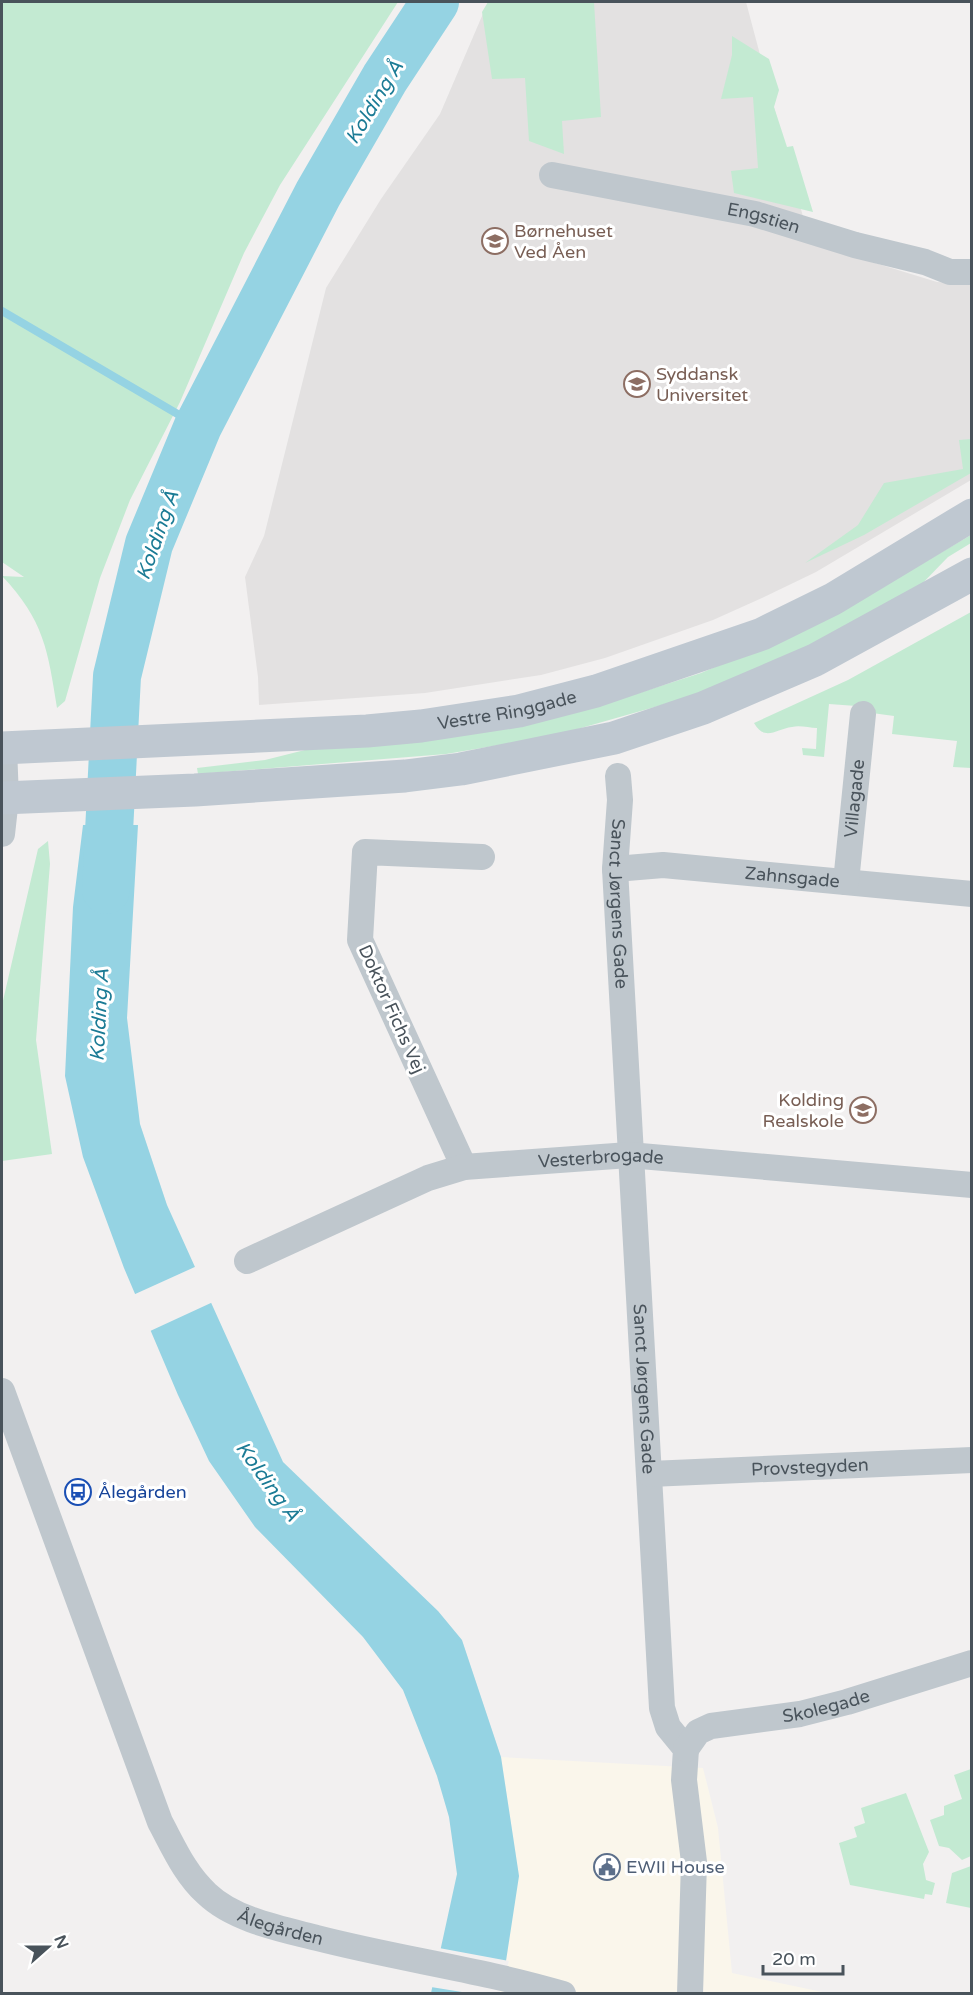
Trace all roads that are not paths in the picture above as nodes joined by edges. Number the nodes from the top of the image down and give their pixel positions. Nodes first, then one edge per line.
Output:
1 (552, 175) dead end
2 (972, 272) edge
3 (972, 515) edge
4 (972, 574) edge
5 (862, 714) dead end
6 (3, 748) edge
7 (618, 776) dead end
8 (4, 798) edge
9 (2, 834) edge
10 (482, 857) dead end
11 (615, 869) junction
12 (846, 882) junction
13 (972, 894) edge
14 (630, 1155) junction
15 (464, 1167) junction
16 (972, 1185) edge
17 (247, 1261) dead end
18 (2, 1391) edge
19 (972, 1460) edge
20 (650, 1474) junction
21 (972, 1663) edge
22 (686, 1749) junction
23 (563, 1994) edge
24 (690, 1994) edge

1 - 2 street, Engstien
3 - 6 main road, Vestre Ringgade
4 - 8 main road
5 - 12 street, Villagade
6 - 8 street
7 - 11 street, Sanct Jørgens Gade
8 - 9 street
10 - 15 street, Doktor Fichs Vej
11 - 12 street, Zahnsgade
11 - 14 street, Sanct Jørgens Gade
12 - 13 street, Zahnsgade
14 - 15 street, Vesterbrogade
14 - 16 street, Vesterbrogade
14 - 20 street, Sanct Jørgens Gade
15 - 17 street, Vesterbrogade
18 - 23 street, Ålegården
19 - 20 street, Provstegyden
20 - 22 street, Sanct Jørgens Gade
21 - 22 street, Skolegade
22 - 24 street

